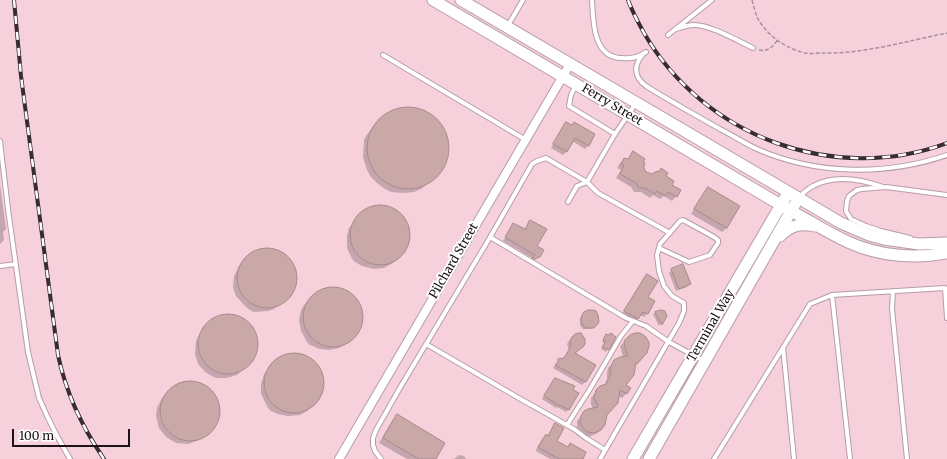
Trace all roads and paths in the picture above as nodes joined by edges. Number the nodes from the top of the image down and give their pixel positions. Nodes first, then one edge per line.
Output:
1 (433, 0) edge
2 (461, 0) edge
3 (523, 0) edge
4 (592, 0) edge
5 (712, 0) edge
6 (752, 0) edge
7 (507, 27) junction
8 (676, 29) junction
9 (947, 33) edge
10 (668, 35) dead end
11 (778, 41) junction
12 (753, 48) joint
13 (383, 55) dead end
14 (570, 64) junction
15 (563, 76) junction
16 (577, 84) junction
17 (636, 102) junction
18 (628, 115) junction
19 (614, 134) junction
20 (526, 140) junction
21 (0, 141) edge
22 (947, 155) edge
23 (587, 182) junction
24 (886, 187) junction
25 (947, 195) edge
26 (794, 196) junction
27 (568, 202) dead end
28 (786, 208) junction
29 (820, 227) junction
30 (670, 233) junction
31 (490, 237) junction
32 (947, 243) edge
33 (773, 244) junction
34 (933, 244) junction
35 (659, 248) junction
36 (947, 253) edge
37 (16, 264) junction
38 (0, 266) edge
39 (946, 288) edge
40 (893, 291) junction
41 (832, 295) junction
42 (947, 318) edge
43 (633, 321) junction
44 (669, 342) junction
45 (426, 344) junction
46 (783, 346) junction
47 (694, 356) junction
48 (705, 361) junction
49 (567, 425) junction
50 (605, 450) junction
51 (70, 459) edge
52 (339, 459) edge
53 (382, 459) edge
54 (600, 459) edge
55 (633, 459) edge
56 (649, 459) edge
57 (714, 459) edge
58 (794, 459) edge
59 (850, 459) edge
60 (907, 459) edge

1 - 15 main road, Ferry Street
2 - 7 main road, Ferry Street
3 - 7 lane
4 - 22 lane
5 - 8 lane
6 - 11 path
7 - 14 main road, Ferry Street
8 - 10 lane
8 - 12 lane
9 - 11 path
11 - 12 path
13 - 20 lane
14 - 15 street, Pilchard Street
14 - 17 main road, Ferry Street
15 - 16 main road, Ferry Street
15 - 20 street, Pilchard Street
16 - 18 main road, Ferry Street
16 - 19 lane
17 - 18 lane
17 - 26 main road, Ferry Street
18 - 19 lane
18 - 28 main road, Ferry Street
19 - 23 lane
20 - 52 street, Pilchard Street
21 - 37 lane
23 - 27 lane
23 - 30 lane
23 - 31 lane
24 - 25 lane
24 - 26 lane
24 - 34 lane
26 - 28 main road, Terminal Way
26 - 34 main road, Ferry Street
28 - 29 main road
28 - 33 main road, Terminal Way
28 - 47 main road, Terminal Way
29 - 33 main road
29 - 36 main road
30 - 35 lane
30 - 35 lane
31 - 43 lane
31 - 45 lane
32 - 34 main road, Ferry Street
33 - 48 main road, Terminal Way
35 - 44 lane
37 - 38 lane
37 - 51 lane
39 - 40 lane
39 - 42 lane
40 - 41 lane
40 - 60 lane
41 - 46 lane
41 - 59 lane
43 - 44 lane
43 - 49 lane
44 - 47 lane
44 - 50 lane
45 - 49 lane
45 - 53 lane
46 - 57 lane
46 - 58 lane
47 - 48 lane
47 - 55 main road, Terminal Way
48 - 56 main road, Terminal Way
49 - 50 lane
50 - 54 lane

